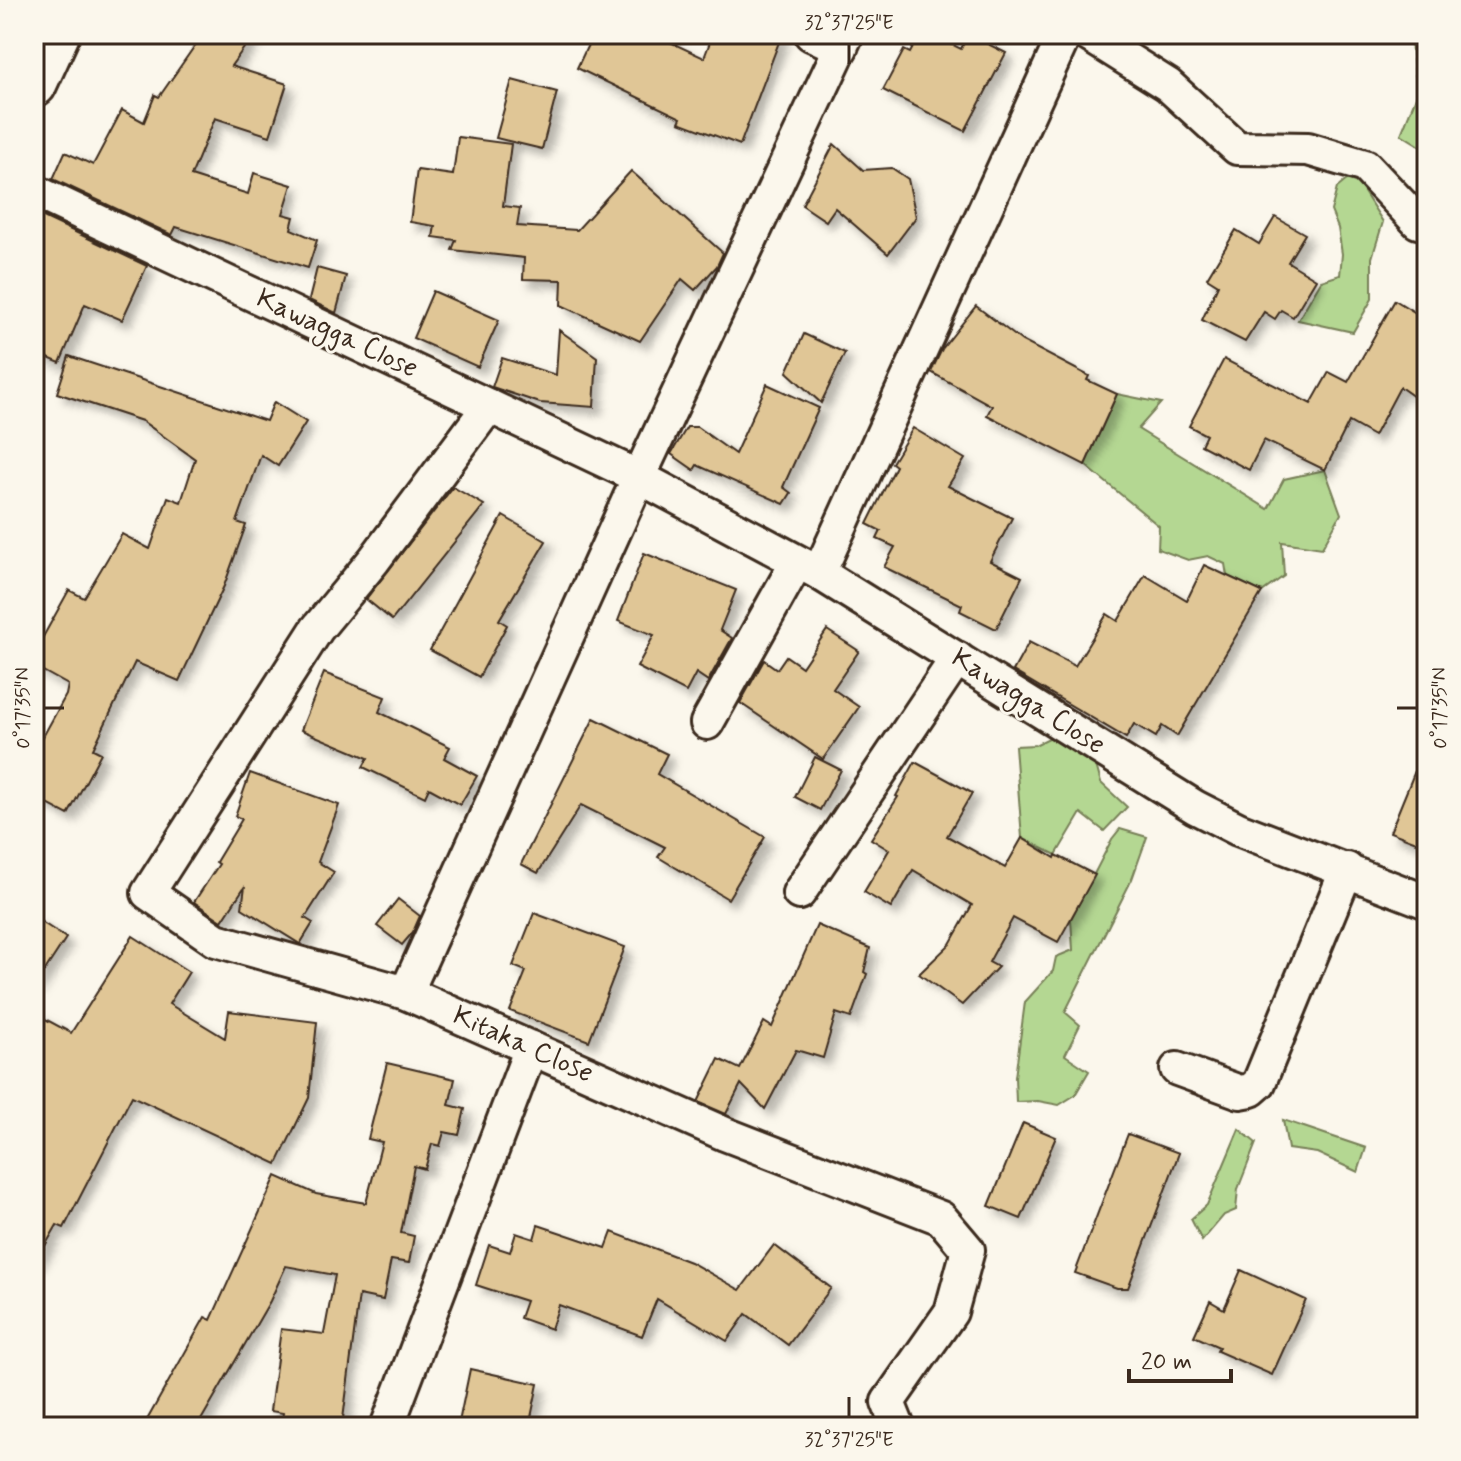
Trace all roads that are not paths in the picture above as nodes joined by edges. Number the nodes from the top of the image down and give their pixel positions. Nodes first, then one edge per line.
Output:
1 (57, 34) edge
2 (811, 34) edge
3 (1065, 34) edge
4 (1087, 34) edge
5 (844, 41) edge
6 (34, 84) edge
7 (34, 191) edge
8 (1427, 223) edge
9 (489, 406) junction
10 (639, 477) junction
11 (808, 568) junction
12 (957, 658) junction
13 (707, 723) dead end
14 (1347, 869) junction
15 (799, 893) dead end
16 (1427, 902) edge
17 (406, 993) junction
18 (531, 1048) junction
19 (1177, 1069) dead end
20 (387, 1427) edge
21 (898, 1427) edge

1 - 6 street
2 - 5 street
3 - 11 street
4 - 8 street
5 - 10 street
7 - 9 street, Kawagga Close
9 - 10 street, Kawagga Close
9 - 17 street, Kitaka Close
10 - 11 street, Kawagga Close
10 - 17 street
11 - 12 street, Kawagga Close
11 - 13 street
12 - 14 street, Kawagga Close
12 - 15 street
14 - 16 street, Kawagga Close
14 - 19 street
17 - 18 street, Kitaka Close
18 - 20 street
18 - 21 street, Kitaka Close

